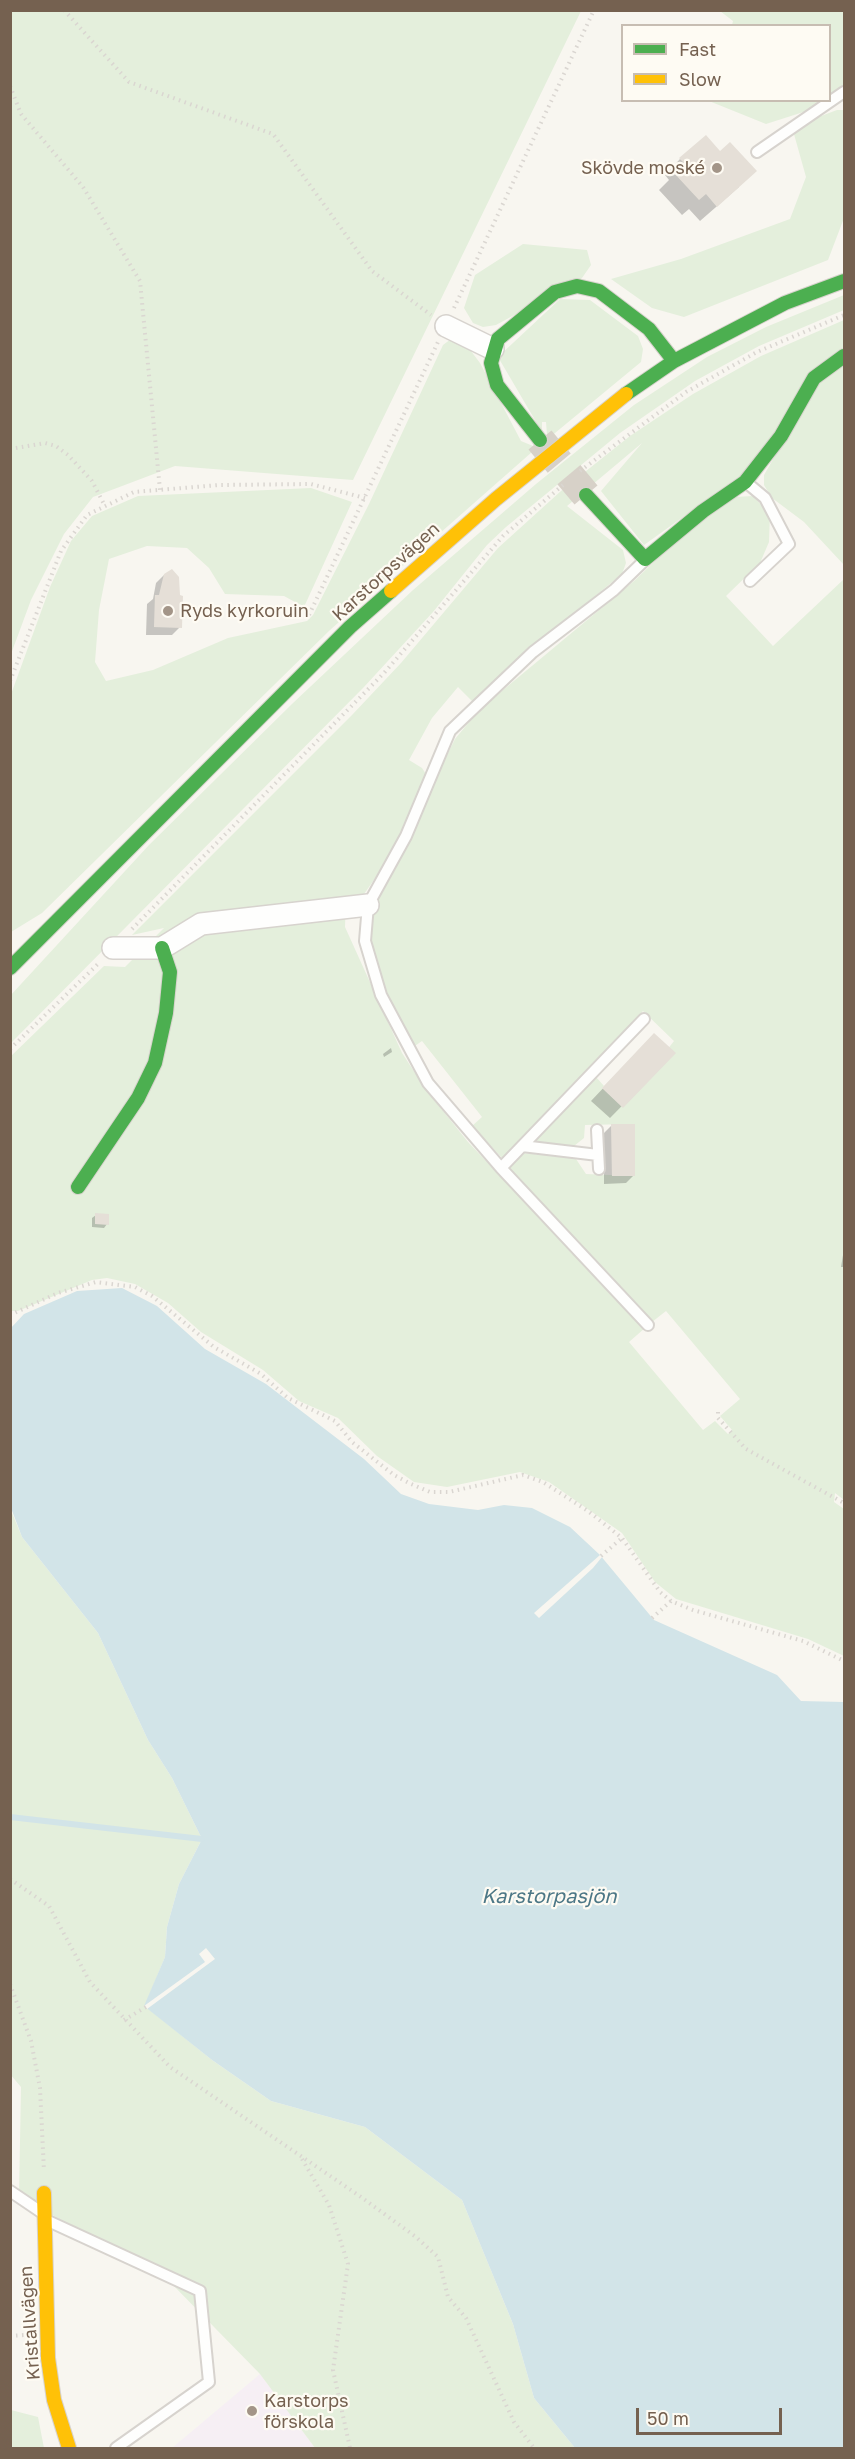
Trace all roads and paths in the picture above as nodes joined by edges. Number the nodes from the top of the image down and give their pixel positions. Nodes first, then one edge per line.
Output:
1 (64, 10) edge
2 (10, 86) edge
3 (844, 92) edge
4 (831, 101) edge
5 (830, 102) edge
6 (757, 152) dead end
7 (844, 281) edge
8 (844, 315) edge
9 (446, 326) joint
10 (493, 349) junction
11 (844, 356) edge
12 (674, 361) junction
13 (540, 440) tunnel mouth
14 (10, 449) edge
15 (577, 474) dead end
16 (568, 481) dead end
17 (745, 482) junction
18 (160, 490) junction
19 (586, 495) tunnel mouth
20 (364, 498) dead end
21 (105, 506) junction
22 (645, 559) junction
23 (750, 581) dead end
24 (10, 681) edge
25 (368, 905) junction
26 (113, 948) junction
27 (162, 948) junction
28 (12, 962) edge
29 (644, 1019) dead end
30 (10, 1048) edge
31 (597, 1130) dead end
32 (522, 1146) junction
33 (598, 1155) junction
34 (501, 1168) junction
35 (599, 1169) dead end
36 (78, 1187) dead end
37 (10, 1315) edge
38 (648, 1325) dead end
39 (718, 1412) dead end
40 (844, 1503) edge
41 (622, 1538) junction
42 (601, 1556) dead end
43 (671, 1601) junction
44 (652, 1618) dead end
45 (844, 1661) edge
46 (10, 1879) edge
47 (10, 1984) edge
48 (146, 2007) dead end
49 (124, 2020) junction
50 (301, 2157) junction
51 (10, 2191) edge
52 (44, 2193) joint
53 (44, 2216) junction
54 (69, 2448) edge
55 (116, 2448) edge
56 (350, 2448) edge
57 (534, 2448) edge

1 - 9 path
2 - 18 path
3 - 4 lane
5 - 6 lane
7 - 12 street, Karstorpsvägen
8 - 15 path
9 - 10 street
10 - 12 street
10 - 13 street
11 - 17 street
12 - 28 street, Karstorpsvägen
14 - 21 path
16 - 26 path
17 - 22 street
17 - 23 lane
18 - 20 path
18 - 21 path
19 - 22 street
21 - 24 path
22 - 25 lane
25 - 27 street
25 - 34 lane
26 - 27 street
26 - 30 path
27 - 36 street
29 - 32 lane
31 - 33 lane
32 - 33 lane
32 - 34 lane
33 - 35 lane
34 - 38 lane
37 - 41 path
39 - 40 path
41 - 42 path
41 - 43 path
43 - 44 path
43 - 45 path
46 - 49 path
47 - 52 path
48 - 49 path
49 - 50 path
50 - 56 path
50 - 57 path
51 - 53 lane
52 - 53 street, Kristallvägen
53 - 54 street, Kristallvägen
53 - 55 lane

